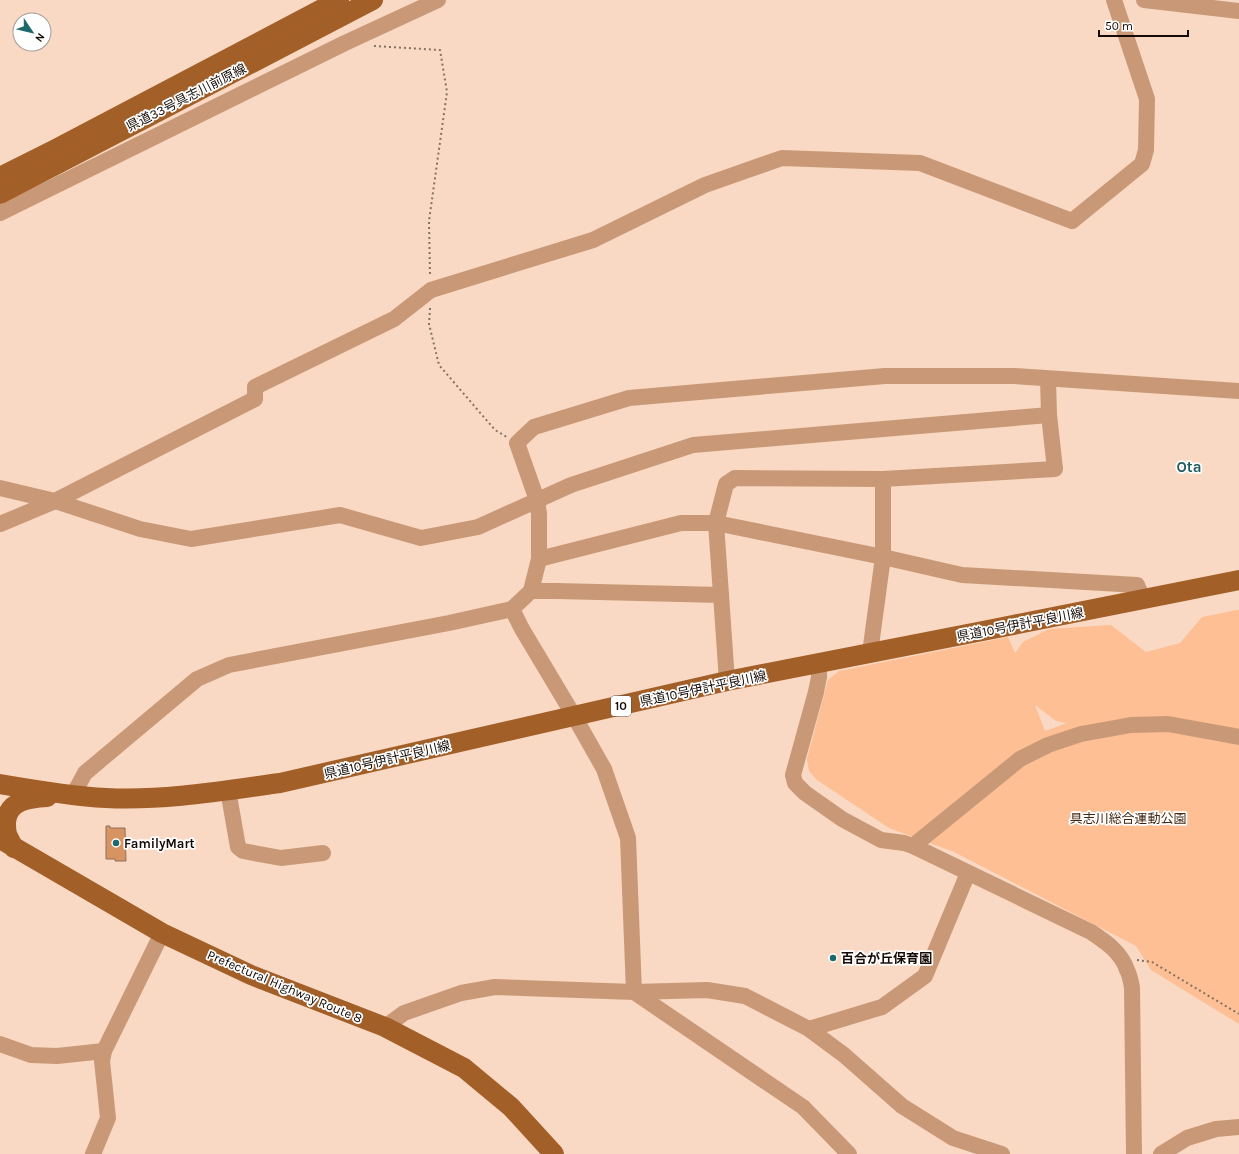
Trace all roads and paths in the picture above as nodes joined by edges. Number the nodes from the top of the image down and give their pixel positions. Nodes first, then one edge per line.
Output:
1 (338, 0) edge
2 (372, 0) edge
3 (438, 0) edge
4 (1114, 0) edge
5 (1144, 0) edge
6 (1239, 11) edge
7 (368, 45) dead end
8 (0, 177) edge
9 (0, 194) edge
10 (0, 212) edge
11 (431, 290) junction
12 (1048, 379) junction
13 (1239, 391) edge
14 (1049, 415) junction
15 (517, 443) junction
16 (883, 479) junction
17 (0, 488) edge
18 (537, 500) junction
19 (54, 502) junction
20 (716, 523) junction
21 (0, 524) edge
22 (883, 557) junction
23 (539, 560) junction
24 (1239, 580) edge
25 (531, 591) junction
26 (721, 595) junction
27 (1143, 599) junction
28 (512, 609) junction
29 (870, 653) junction
30 (819, 664) junction
31 (727, 681) junction
32 (574, 716) junction
33 (1239, 737) edge
34 (0, 784) edge
35 (228, 790) junction
36 (73, 795) junction
37 (7, 844) edge
38 (913, 846) junction
39 (323, 853) dead end
40 (968, 873) junction
41 (162, 933) junction
42 (1121, 957) junction
43 (634, 992) junction
44 (1239, 1014) edge
45 (385, 1027) junction
46 (810, 1029) junction
47 (0, 1044) edge
48 (104, 1051) junction
49 (1239, 1127) edge
50 (93, 1154) edge
51 (554, 1154) edge
52 (849, 1154) edge
53 (1002, 1154) edge
54 (1134, 1154) edge
55 (1161, 1154) edge

1 - 8 main road, 県道33号具志川前原線
2 - 9 main road, 県道33号具志川前原線
3 - 10 street
4 - 11 street
5 - 6 street
7 - 11 path
11 - 15 path
11 - 19 street
12 - 13 street
12 - 14 street
12 - 15 street
14 - 16 street
14 - 18 street
15 - 18 street
16 - 20 street
16 - 22 street
17 - 19 street
18 - 19 street
18 - 23 street
19 - 21 street
20 - 22 street
20 - 23 street
20 - 26 street
22 - 27 street
22 - 29 street
23 - 25 street
24 - 27 main road, 県道10号伊計平良川線 / 10
25 - 26 street
25 - 28 street
26 - 31 street
27 - 29 main road, 県道10号伊計平良川線 / 10
28 - 32 street
28 - 36 street
29 - 30 main road, 県道10号伊計平良川線 / 10
30 - 31 main road, 県道10号伊計平良川線 / 10
30 - 38 street
31 - 32 main road, 県道10号伊計平良川線 / 10
32 - 35 main road, 県道10号伊計平良川線 / 10
32 - 43 street
33 - 38 street
34 - 36 main road, 県道10号伊計平良川線 / 10
35 - 36 main road, 県道10号伊計平良川線 / 10
35 - 39 street
36 - 37 main road
37 - 41 main road, Prefectural Highway Route 8
38 - 40 street
40 - 42 street
40 - 46 street
41 - 45 main road, Prefectural Highway Route 8
41 - 48 street
42 - 44 path
42 - 54 street
43 - 45 street
43 - 46 street
43 - 52 street
45 - 51 main road, Prefectural Highway Route 8
46 - 53 street
47 - 48 street
48 - 50 street
49 - 55 street

